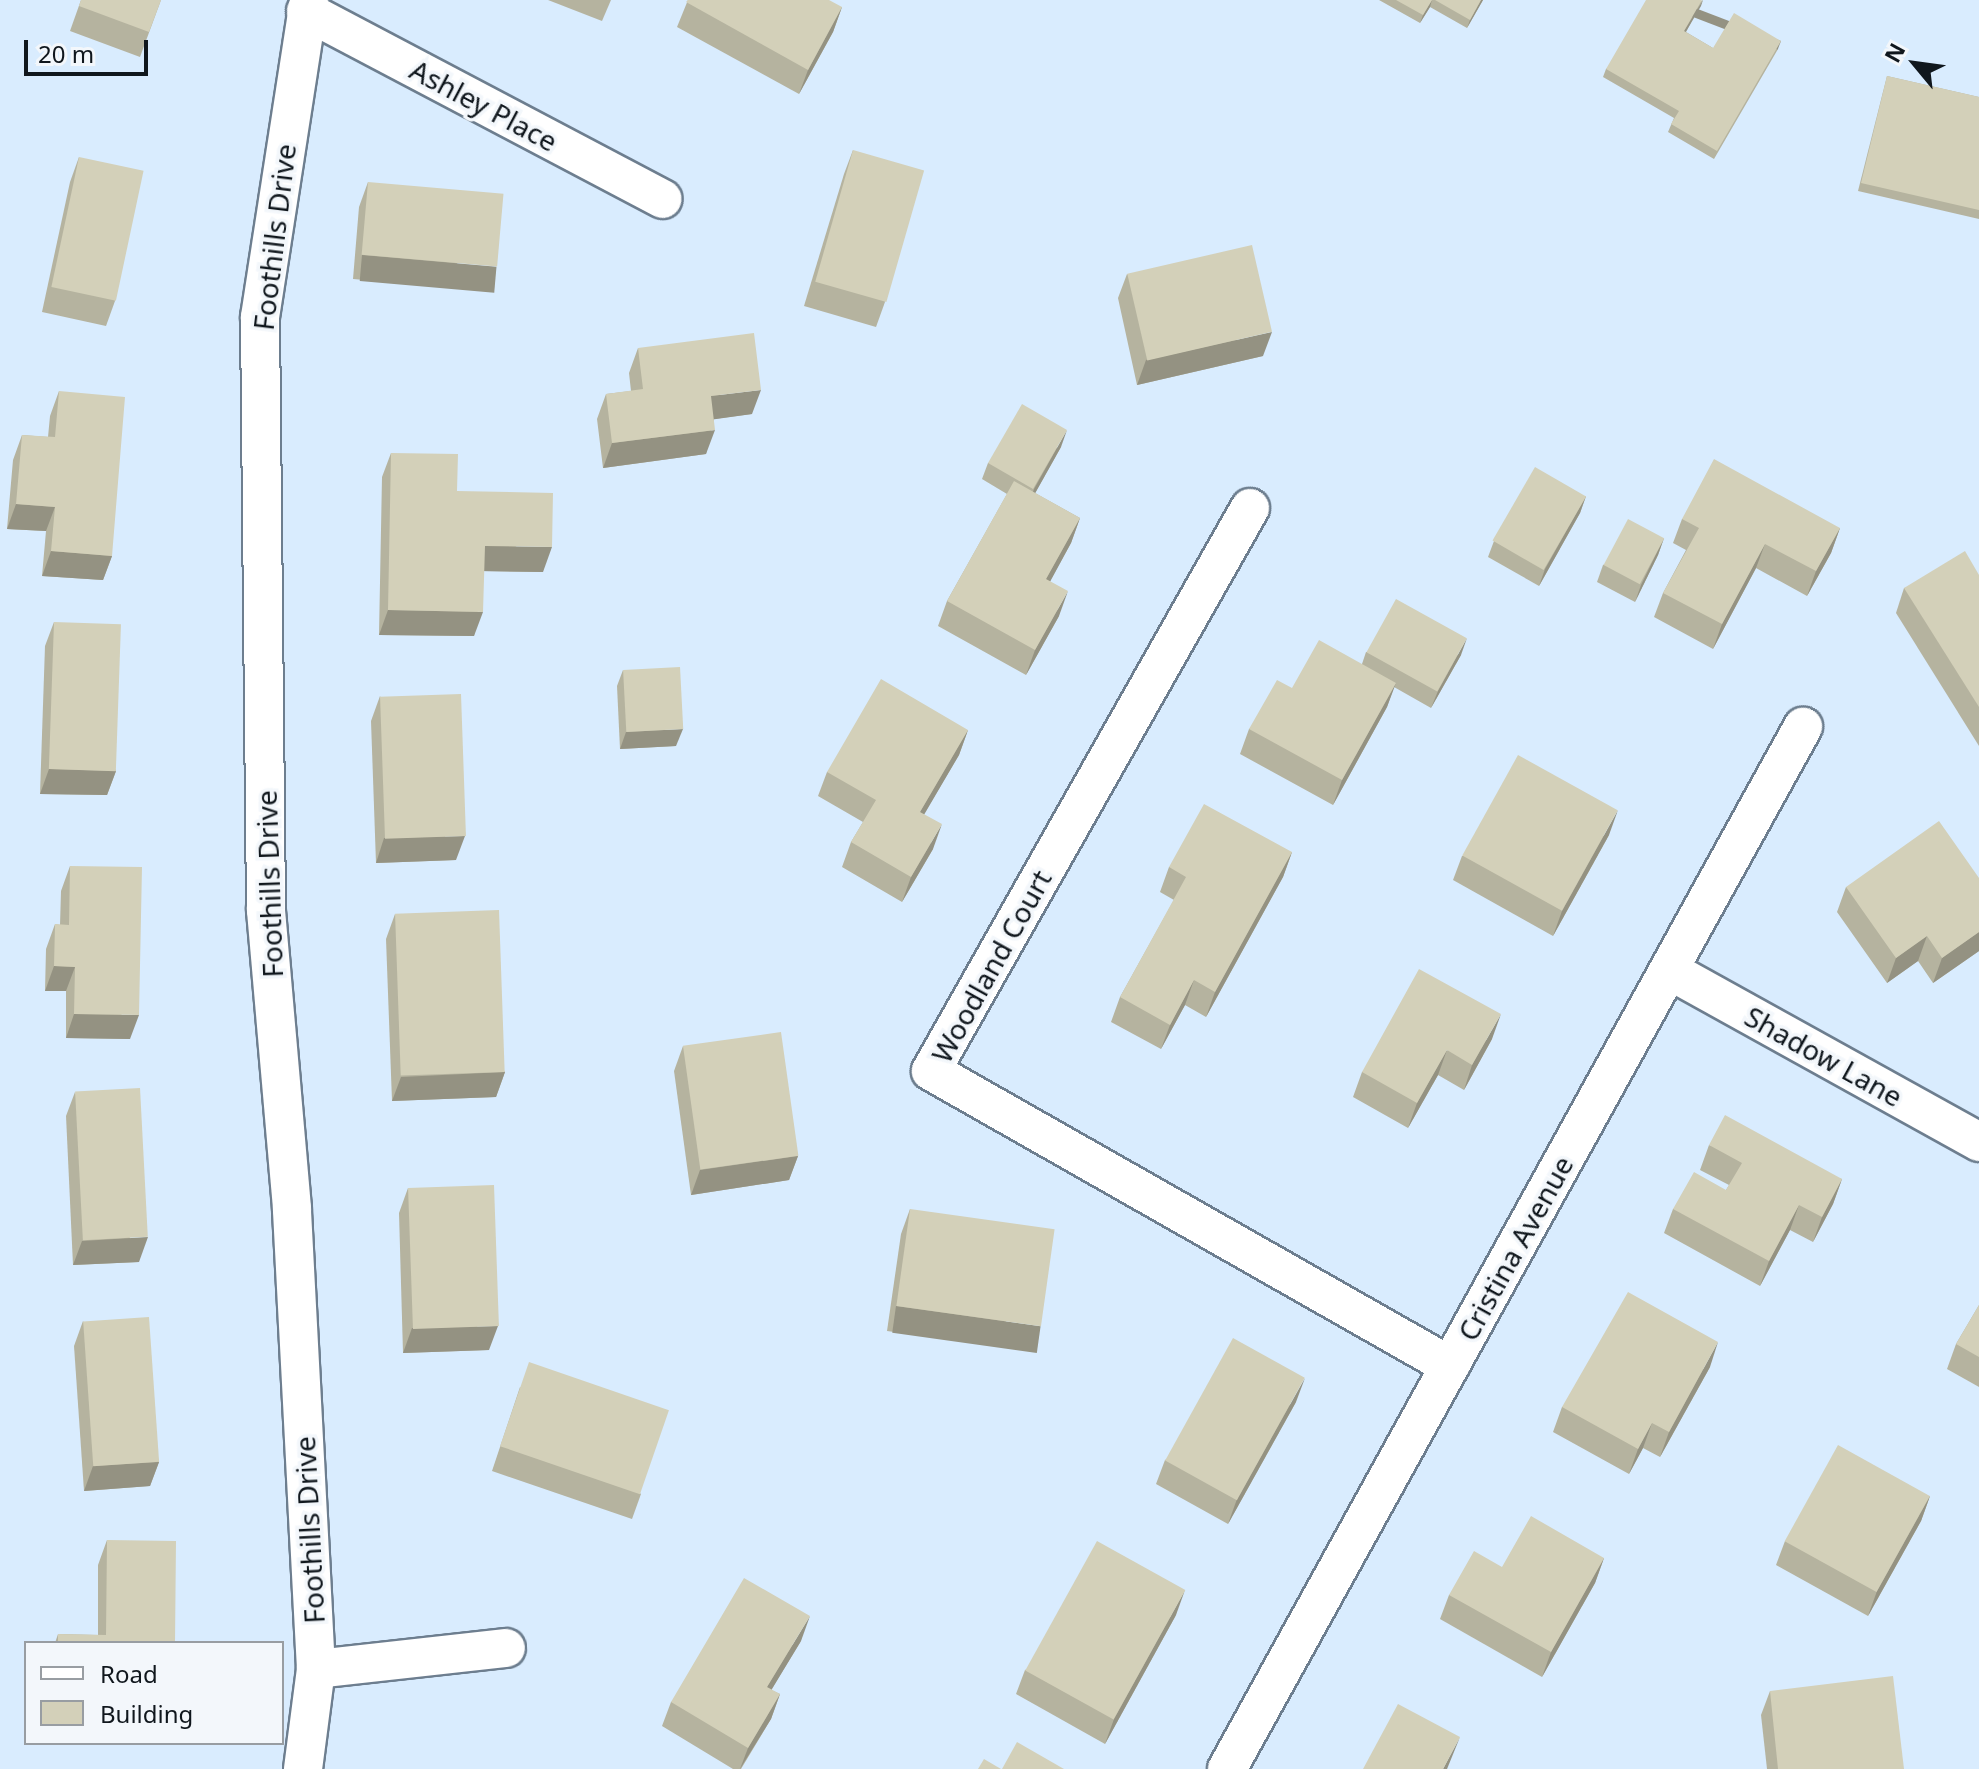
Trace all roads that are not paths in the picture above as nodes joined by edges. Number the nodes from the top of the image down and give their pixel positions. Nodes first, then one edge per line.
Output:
1 (308, 6) edge
2 (662, 199) dead end
3 (1250, 508) dead end
4 (1803, 727) dead end
5 (1669, 970) junction
6 (1979, 1142) edge
7 (1450, 1366) junction
8 (506, 1648) dead end
9 (316, 1669) junction
10 (303, 1769) edge
11 (1227, 1769) edge

1 - 2 street, Ashley Place
1 - 9 street, Foothills Drive
3 - 7 street, Woodland Court
4 - 5 street, Cristina Avenue
5 - 6 street, Shadow Lane
5 - 7 street, Cristina Avenue
7 - 11 street, Cristina Avenue
8 - 9 street
9 - 10 street, Foothills Drive

